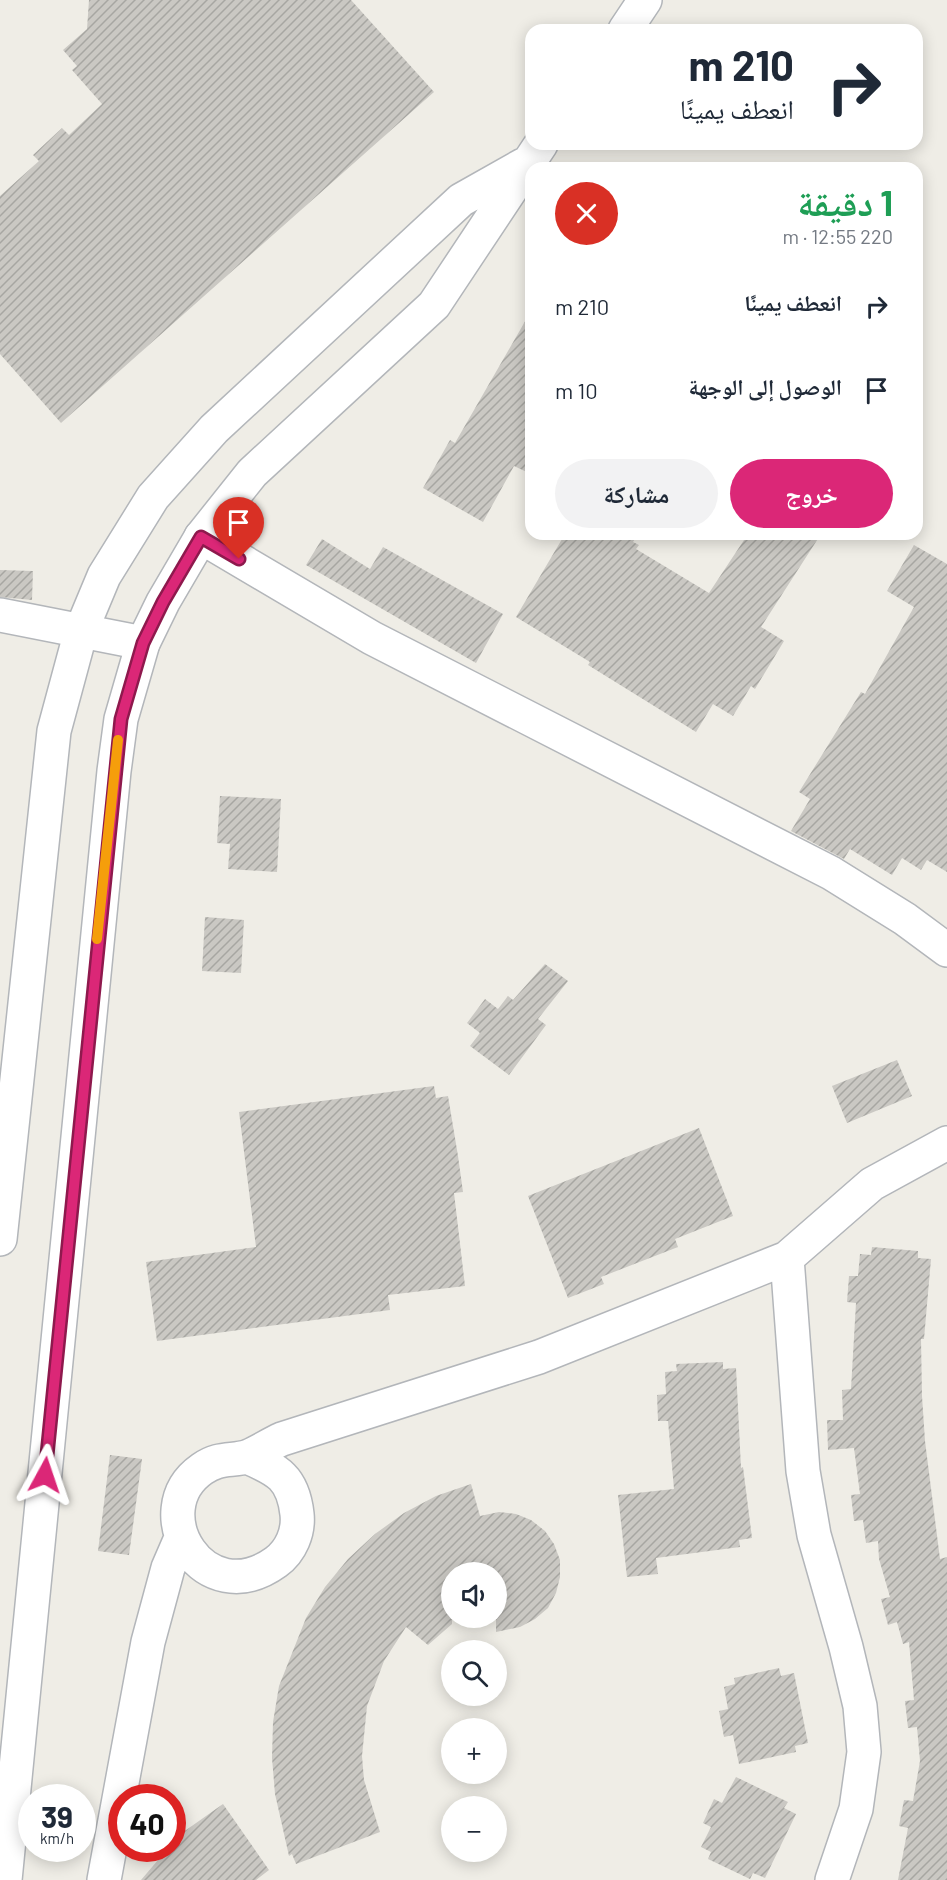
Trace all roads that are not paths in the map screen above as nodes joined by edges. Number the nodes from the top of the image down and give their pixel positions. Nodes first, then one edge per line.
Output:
1 (645, 0) edge
2 (629, 24) edge
3 (534, 153) edge
4 (525, 167) edge
5 (201, 537) junction
6 (0, 615) edge
7 (81, 631) junction
8 (143, 643) junction
9 (947, 950) edge
10 (947, 1143) edge
11 (0, 1239) edge
12 (787, 1258) junction
13 (247, 1457) junction
14 (181, 1538) junction
15 (5, 1880) edge
16 (104, 1880) edge
17 (832, 1880) edge

1 - 2 street
3 - 7 street
4 - 5 street
5 - 8 street
5 - 9 street
6 - 7 street
7 - 8 street
7 - 11 street
8 - 15 street
10 - 12 street
12 - 13 street
12 - 17 street
13 - 14 street
13 - 14 street
14 - 16 street

